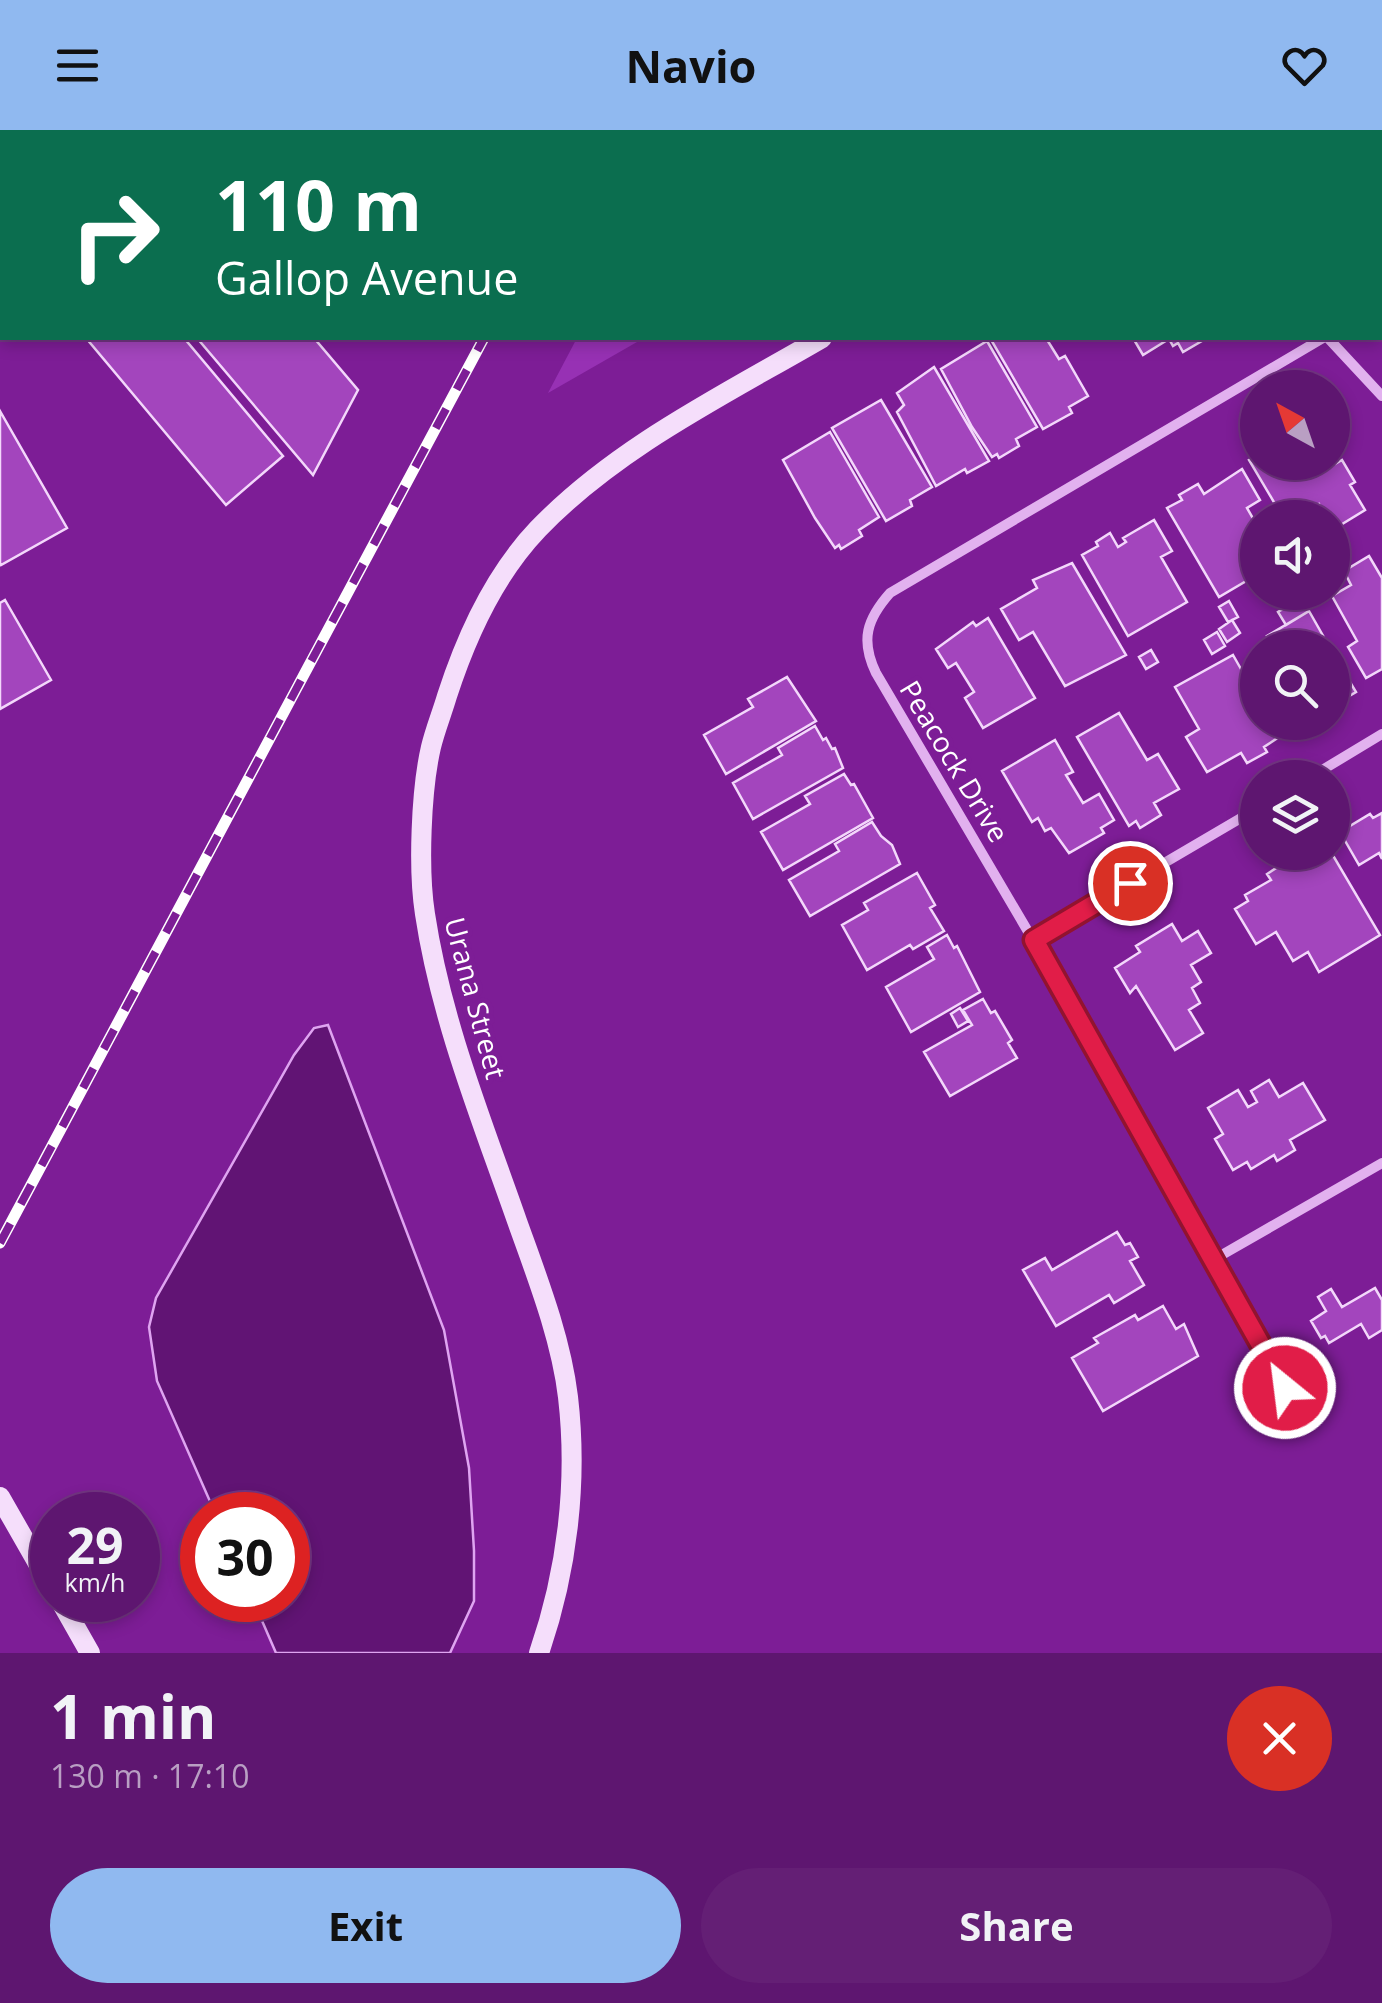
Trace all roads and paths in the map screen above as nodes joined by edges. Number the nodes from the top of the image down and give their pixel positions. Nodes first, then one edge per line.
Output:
1 (819, 340) edge
2 (1323, 340) edge
3 (1328, 340) edge
4 (1382, 396) edge
5 (1382, 734) edge
6 (1339, 760) edge
7 (1240, 819) edge
8 (1034, 940) junction
9 (1382, 1163) edge
10 (1213, 1260) junction
11 (1285, 1388) dead end
12 (0, 1496) edge
13 (30, 1549) edge
14 (72, 1622) edge
15 (90, 1653) edge
16 (539, 1653) edge

1 - 16 street, Urana Street
2 - 8 street, Peacock Drive
3 - 4 street
5 - 6 street
7 - 8 street
8 - 10 street, Peacock Drive
9 - 10 street
10 - 11 street, Peacock Drive
12 - 13 street
14 - 15 street

